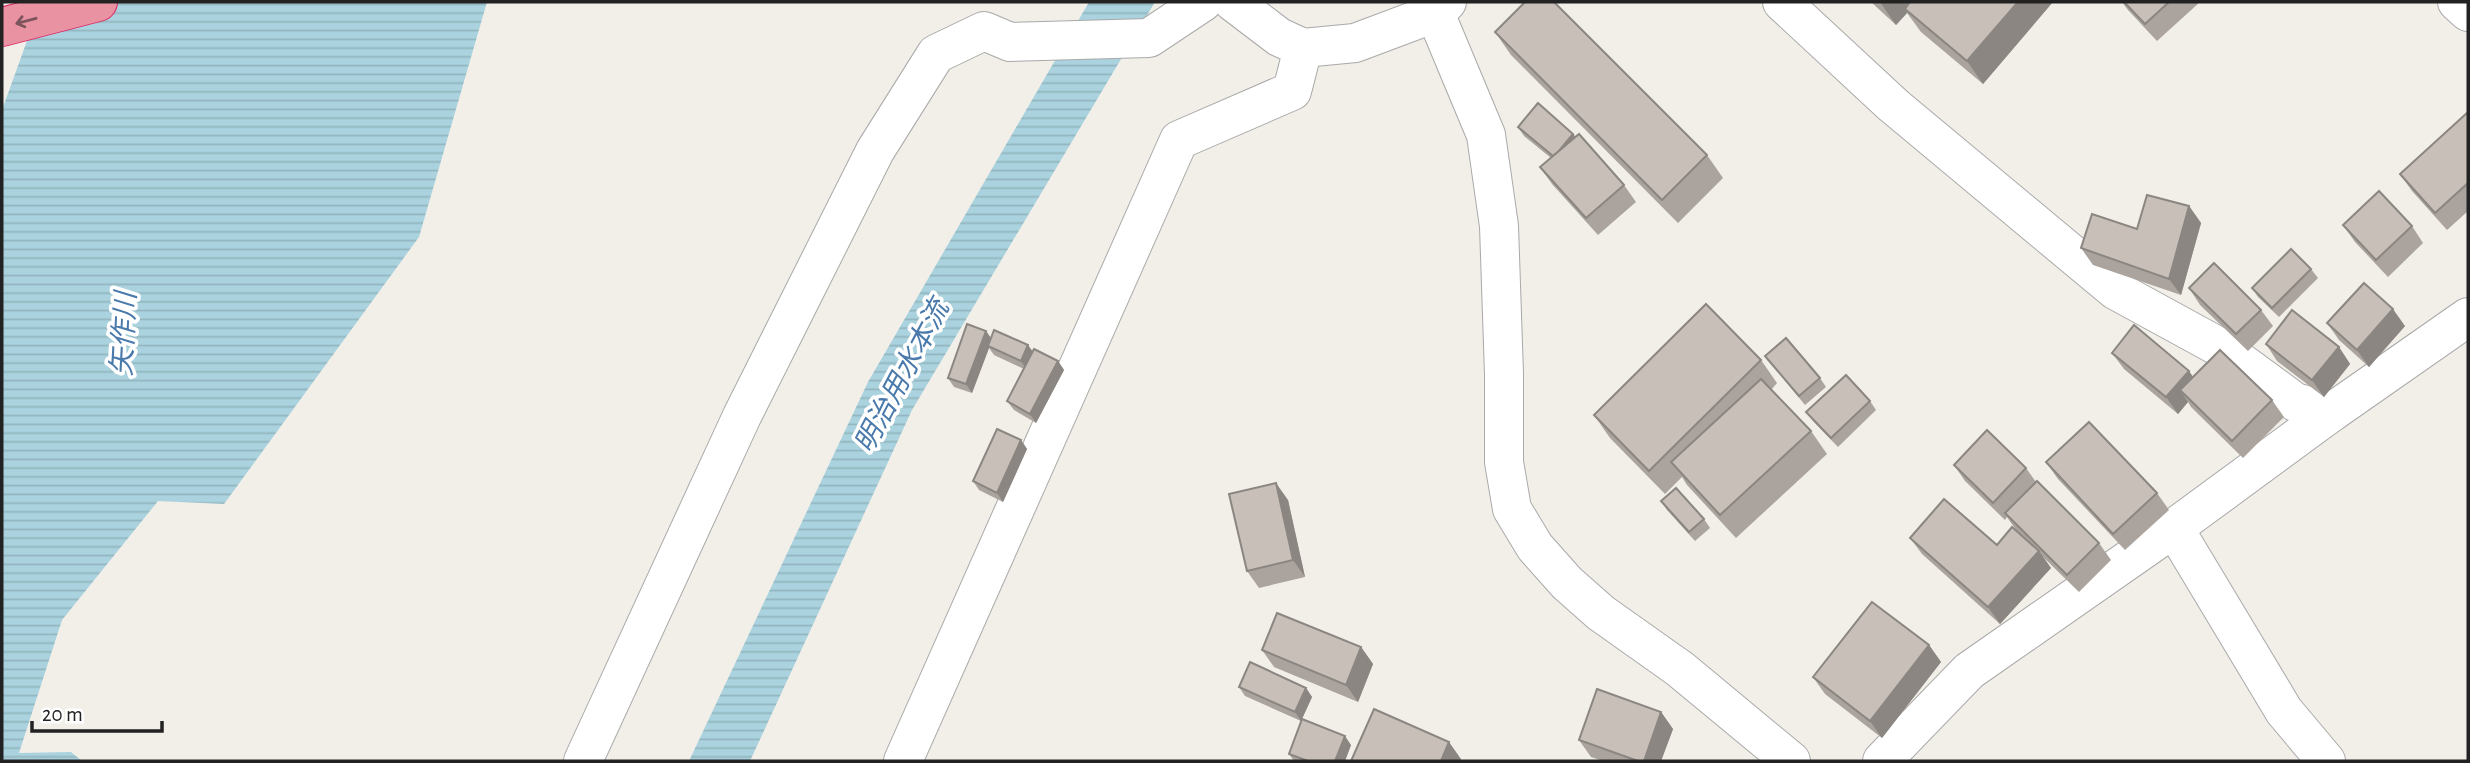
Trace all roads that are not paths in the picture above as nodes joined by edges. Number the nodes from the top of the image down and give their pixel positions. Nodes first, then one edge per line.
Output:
1 (98, 2) edge
2 (1202, 2) edge
3 (1233, 2) edge
4 (1782, 2) edge
5 (2456, 2) edge
6 (1441, 7) edge
7 (2468, 12) edge
8 (2, 27) edge
9 (1303, 48) junction
10 (2468, 317) edge
11 (2332, 412) junction
12 (2174, 528) junction
13 (583, 761) edge
14 (903, 761) edge
15 (1791, 761) edge
16 (1882, 761) edge
17 (2326, 761) edge

1 -> 8 highway
2 - 13 street
3 - 9 street
4 - 11 street
5 - 7 street
6 - 9 street
6 - 15 street
9 - 14 street
10 - 11 street
11 - 12 street
12 - 16 street
12 - 17 street

